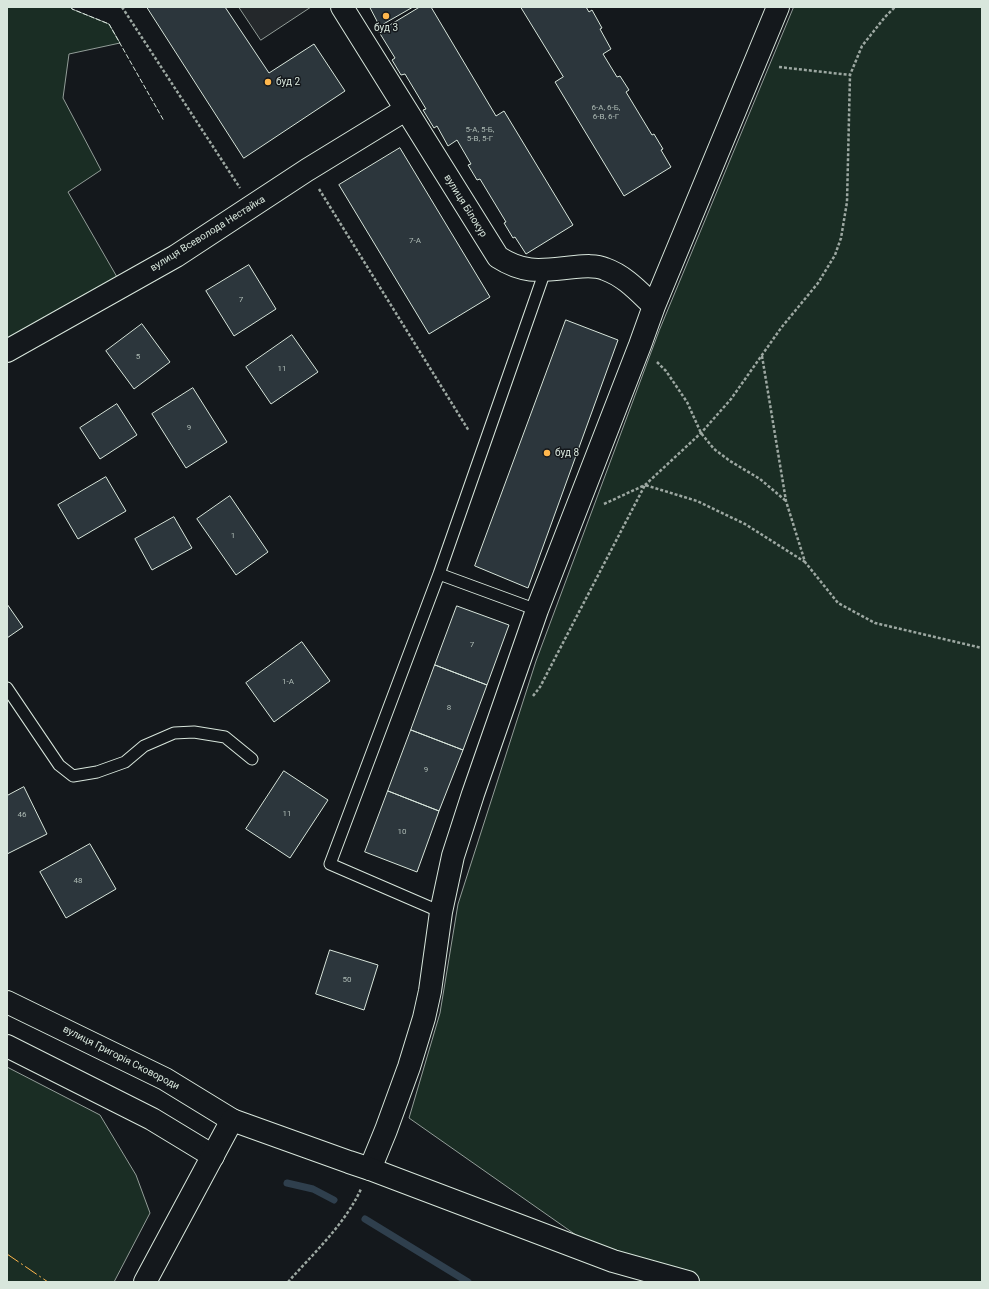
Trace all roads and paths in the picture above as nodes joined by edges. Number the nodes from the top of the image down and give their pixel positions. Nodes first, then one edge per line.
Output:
1 (122, 7) edge
2 (342, 7) edge
3 (778, 7) edge
4 (895, 7) edge
5 (755, 64) junction
6 (850, 75) junction
7 (405, 110) junction
8 (307, 170) junction
9 (252, 206) junction
10 (545, 271) junction
11 (654, 306) junction
12 (640, 345) junction
13 (7, 351) edge
14 (762, 355) junction
15 (701, 433) junction
16 (482, 452) junction
17 (645, 485) junction
18 (786, 500) junction
19 (572, 518) junction
20 (805, 562) junction
21 (439, 574) junction
22 (537, 610) junction
23 (982, 648) edge
24 (7, 688) edge
25 (530, 700) dead end
26 (252, 758) dead end
27 (441, 912) junction
28 (7, 1002) edge
29 (7, 1046) edge
30 (232, 1120) junction
31 (213, 1156) junction
32 (370, 1169) junction
33 (145, 1282) edge
34 (288, 1282) edge
35 (688, 1282) edge

1 - 9 path
2 - 7 street, вулиця Білокур
3 - 5 street
4 - 6 path
5 - 6 path
5 - 11 street
6 - 14 path
7 - 8 street, вулиця Всеволода Нестайка
7 - 10 street, вулиця Білокур
8 - 9 street, вулиця Всеволода Нестайка
8 - 16 path
9 - 13 street, вулиця Всеволода Нестайка
10 - 11 street, вулиця Білокур
10 - 16 lane
11 - 12 street
12 - 15 path
12 - 19 street
14 - 15 path
14 - 18 path
15 - 17 path
15 - 18 path
16 - 21 lane
17 - 19 path
17 - 20 path
17 - 25 path
18 - 20 path
19 - 22 street
20 - 23 path
21 - 22 lane
21 - 27 lane
22 - 27 street
24 - 26 lane
27 - 32 street
28 - 30 street, вулиця Григорія Сковороди
29 - 31 street
30 - 31 street
30 - 32 street, вулиця Григорія Сковороди
31 - 33 street
32 - 34 path
32 - 35 street, вулиця Григорія Сковороди

